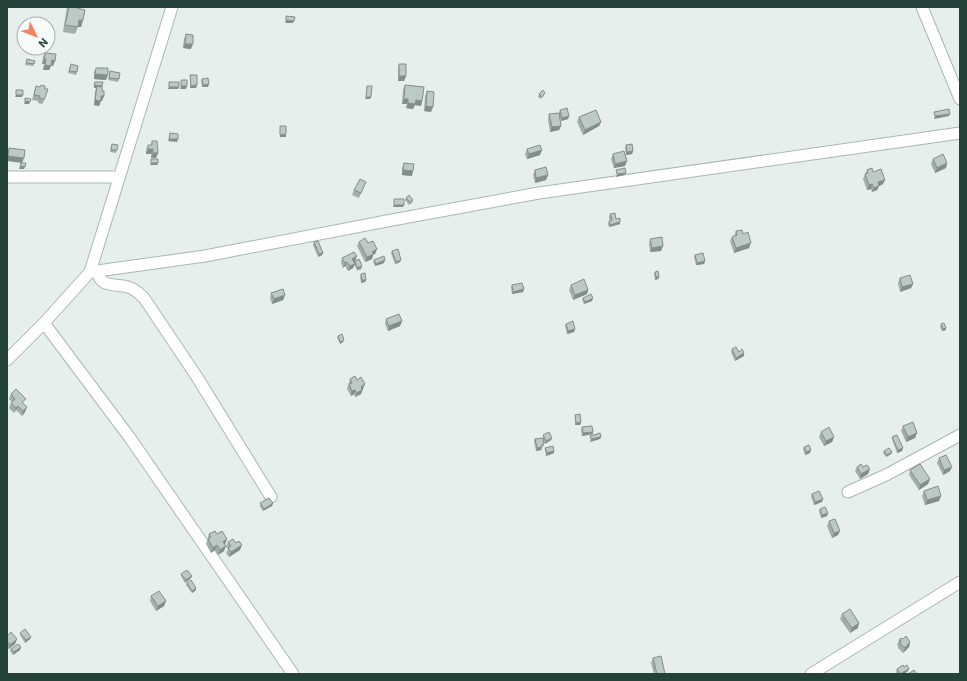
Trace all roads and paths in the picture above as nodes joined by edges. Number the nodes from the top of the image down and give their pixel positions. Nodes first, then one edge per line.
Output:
1 (172, 7) edge
2 (922, 7) edge
3 (960, 99) edge
4 (960, 133) edge
5 (7, 177) edge
6 (119, 177) junction
7 (93, 272) junction
8 (44, 323) junction
9 (7, 360) edge
10 (960, 435) edge
11 (848, 492) dead end
12 (271, 497) dead end
13 (960, 582) edge
14 (293, 674) edge
15 (811, 674) edge

1 - 6 street
2 - 3 street
4 - 7 street
5 - 6 street
6 - 7 street
7 - 8 street
7 - 12 street
8 - 9 street
8 - 14 street
10 - 11 street
13 - 15 street

